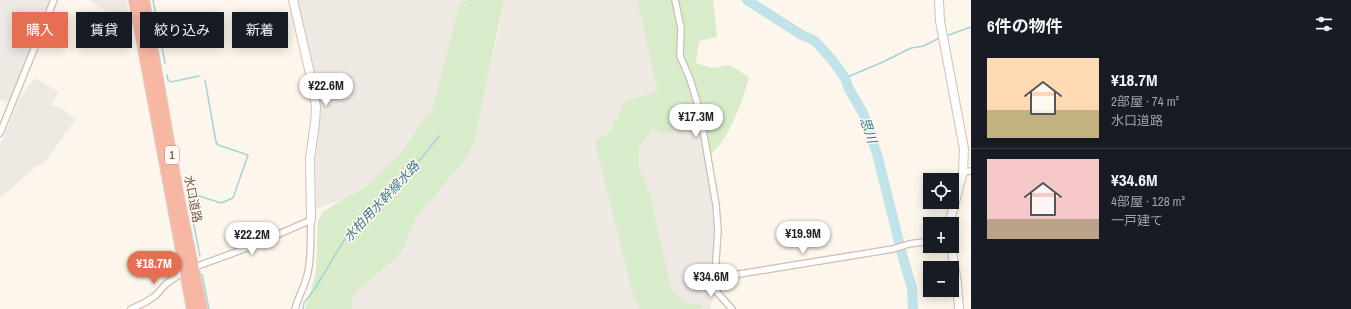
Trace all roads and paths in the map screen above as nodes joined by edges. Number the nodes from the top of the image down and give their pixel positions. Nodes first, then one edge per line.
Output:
1 (54, 0) edge
2 (134, 0) edge
3 (144, 0) edge
4 (293, 0) edge
5 (675, 0) edge
6 (939, 0) edge
7 (0, 133) edge
8 (967, 172) edge
9 (951, 217) edge
10 (311, 220) junction
11 (923, 242) edge
12 (952, 253) edge
13 (189, 269) junction
14 (715, 278) junction
15 (131, 309) edge
16 (192, 309) edge
17 (202, 309) edge
18 (296, 309) edge
19 (732, 309) edge
20 (959, 309) edge

1 - 7 street
2 - 13 highway, 水口道路 / 1
3 - 13 highway, 水口道路 / 1
4 - 10 street
5 - 14 street
6 - 8 street
8 - 9 street
10 - 13 street
10 - 18 street
11 - 14 street
12 - 20 street
13 - 15 street
13 - 16 highway, 水口道路 / 1
13 - 17 highway, 水口道路 / 1
14 - 19 street

